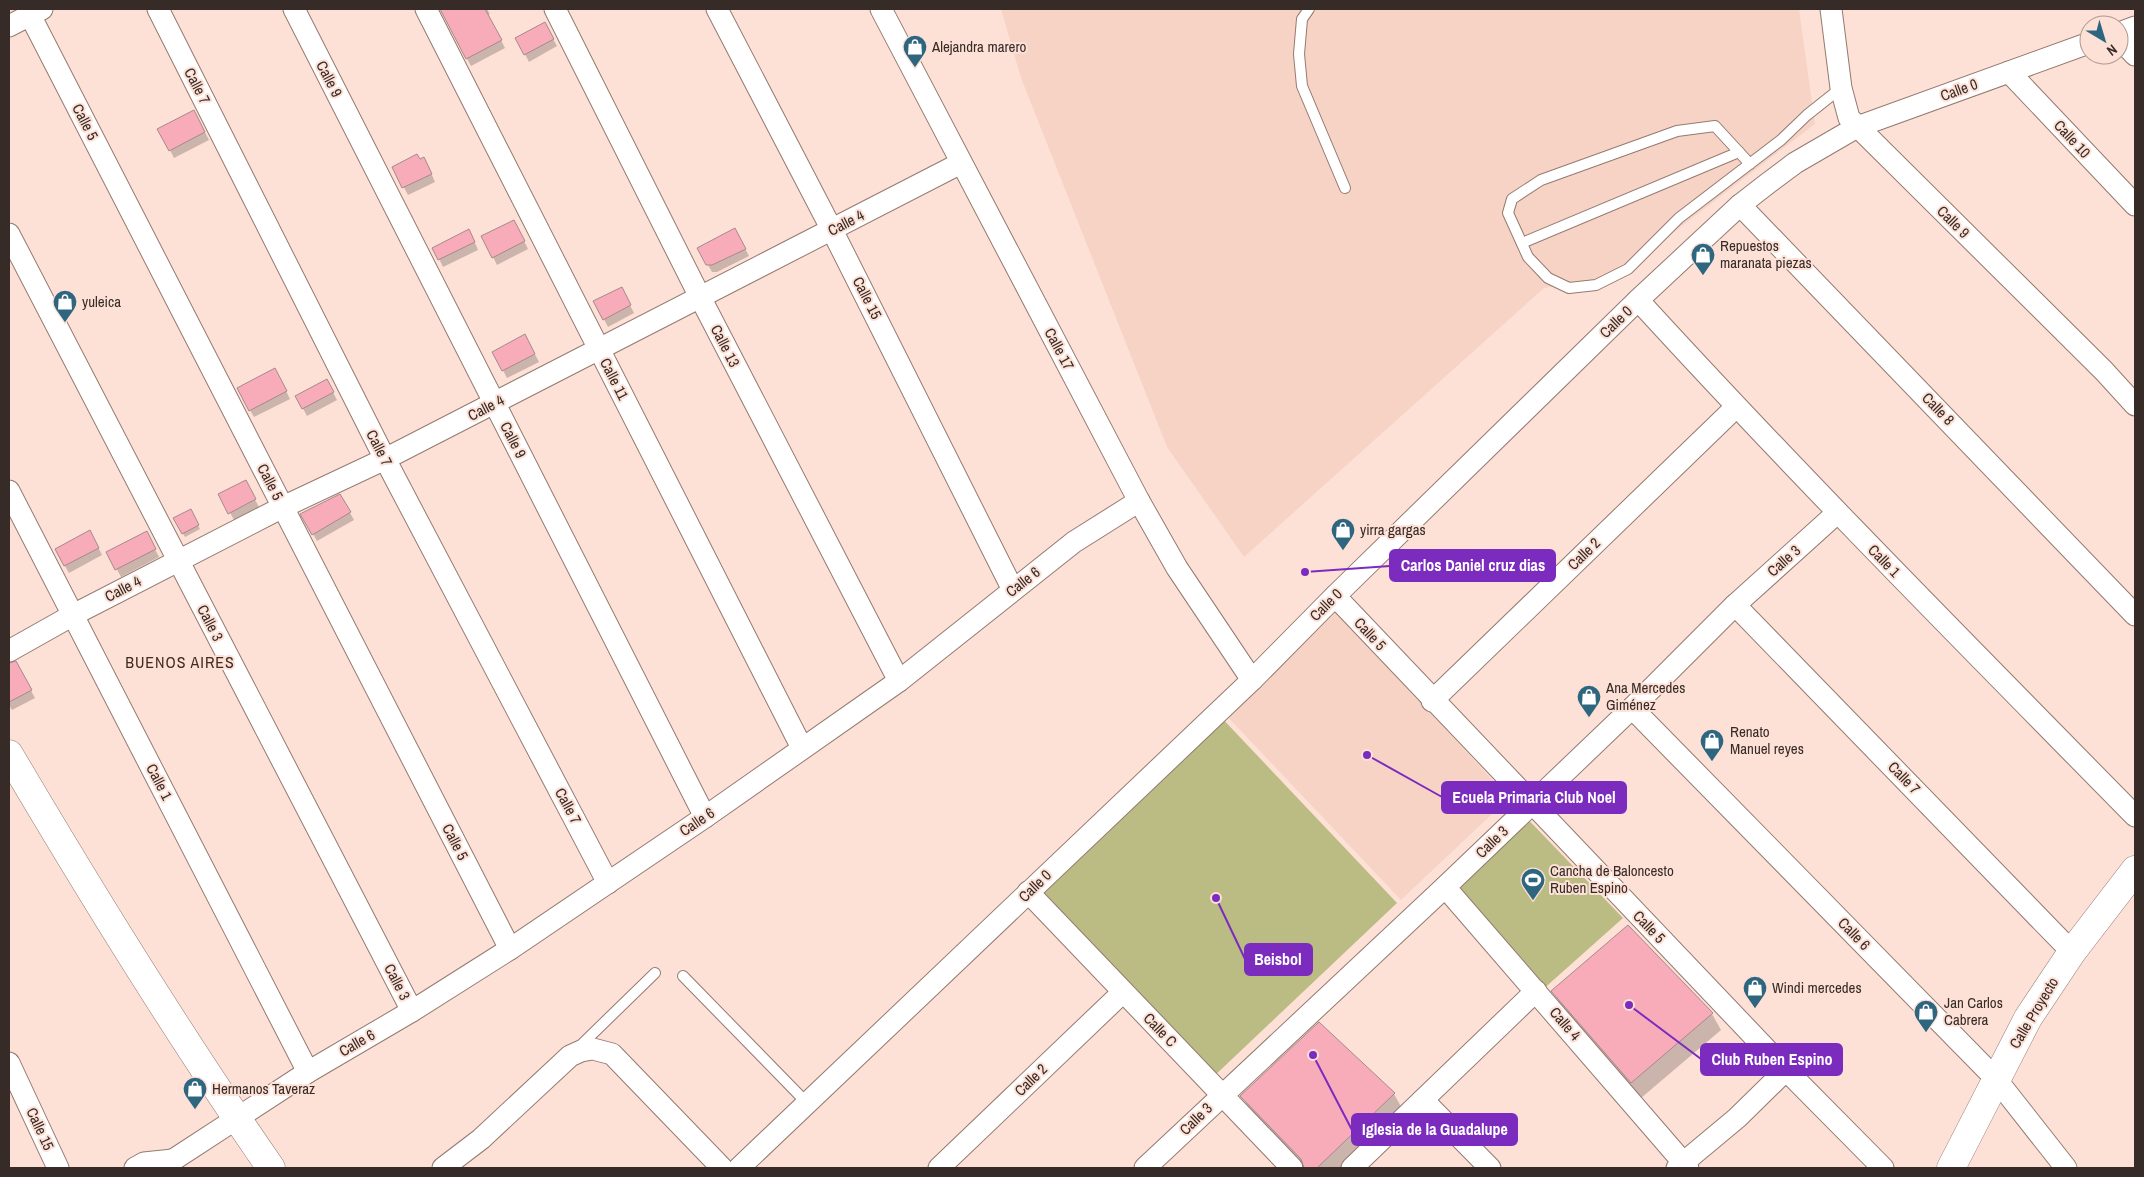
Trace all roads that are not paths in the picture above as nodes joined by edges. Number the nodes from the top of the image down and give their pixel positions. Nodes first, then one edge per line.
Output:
1 (158, 9) edge
2 (294, 9) edge
3 (426, 9) edge
4 (554, 9) edge
5 (717, 9) edge
6 (881, 9) edge
7 (1309, 9) edge
8 (1831, 9) edge
9 (36, 12) edge
10 (9, 26) edge
11 (2079, 47) edge
12 (2009, 72) junction
13 (1840, 88) junction
14 (1857, 127) junction
15 (1739, 152) junction
16 (962, 163) junction
17 (1750, 164) junction
18 (1345, 188) dead end
19 (1740, 205) junction
20 (2135, 205) edge
21 (832, 230) junction
22 (9, 234) edge
23 (1522, 243) junction
24 (700, 298) junction
25 (1638, 300) junction
26 (599, 349) junction
27 (494, 403) junction
28 (2135, 405) edge
29 (1736, 407) junction
30 (385, 459) junction
31 (9, 492) edge
32 (1139, 501) junction
33 (284, 508) junction
34 (1837, 513) junction
35 (178, 562) junction
36 (1013, 590) junction
37 (1335, 596) junction
38 (1735, 605) junction
39 (73, 615) junction
40 (2135, 615) edge
41 (9, 651) edge
42 (1252, 680) junction
43 (899, 681) junction
44 (1432, 701) junction
45 (1632, 708) junction
46 (802, 748) junction
47 (9, 754) edge
48 (1531, 804) junction
49 (2135, 816) edge
50 (705, 817) junction
51 (2135, 870) edge
52 (608, 883) junction
53 (1445, 887) junction
54 (1028, 892) junction
55 (510, 949) junction
56 (2072, 952) junction
57 (655, 973) dead end
58 (683, 976) dead end
59 (1536, 991) junction
60 (1123, 992) junction
61 (412, 1011) junction
62 (570, 1056) junction
63 (9, 1062) edge
64 (1786, 1070) junction
65 (308, 1072) junction
66 (1996, 1079) junction
67 (1222, 1094) junction
68 (1423, 1100) junction
69 (807, 1104) junction
70 (237, 1119) junction
71 (169, 1164) edge
72 (1683, 1166) edge
73 (58, 1168) edge
74 (135, 1168) edge
75 (271, 1168) edge
76 (443, 1168) edge
77 (722, 1168) edge
78 (739, 1168) edge
79 (939, 1168) edge
80 (1145, 1168) edge
81 (1292, 1168) edge
82 (1352, 1168) edge
83 (1490, 1168) edge
84 (1883, 1168) edge
85 (1951, 1168) edge
86 (2066, 1168) edge

1 - 30 street, Calle 7
2 - 27 street, Calle 9
3 - 26 street, Calle 11
4 - 24 street, Calle 13
5 - 21 street, Calle 15
6 - 16 street, Calle 17
7 - 18 lane
8 - 13 street, Calle 9
9 - 10 street
9 - 33 street, Calle 5
11 - 12 street, Calle 0
12 - 14 street, Calle 0
12 - 20 street, Calle 10
13 - 14 street, Calle 9
13 - 17 lane
14 - 19 street, Calle 0
14 - 28 street, Calle 9
15 - 17 lane
15 - 23 lane
15 - 23 lane
16 - 21 street, Calle 4
16 - 32 street, Calle 17
17 - 23 lane
19 - 25 street, Calle 0
19 - 40 street, Calle 8
21 - 24 street, Calle 4
21 - 36 street, Calle 15
22 - 35 street, Calle 3
24 - 26 street, Calle 4
24 - 43 street, Calle 13
25 - 29 street, Calle 1
25 - 37 street, Calle 0
26 - 27 street, Calle 4
26 - 46 street, Calle 11
27 - 30 street, Calle 4
27 - 50 street, Calle 9
29 - 34 street, Calle 1
29 - 44 street, Calle 2
30 - 33 street, Calle 4
30 - 52 street, Calle 7
31 - 39 street, Calle 1
32 - 36 street, Calle 6
32 - 42 street, Calle 17
33 - 35 street, Calle 4
33 - 55 street, Calle 5
34 - 38 street, Calle 3
34 - 49 street, Calle 1
35 - 39 street, Calle 4
35 - 61 street, Calle 3
36 - 43 street, Calle 6
37 - 42 street, Calle 0
37 - 44 street, Calle 5
38 - 45 street, Calle 3
38 - 56 street, Calle 7
39 - 41 street, Calle 4
39 - 65 street, Calle 1
42 - 54 street, Calle 0
43 - 46 street, Calle 6
44 - 48 street, Calle 5
45 - 48 street, Calle 3
45 - 66 street, Calle 6
46 - 50 street, Calle 6
47 - 70 street
48 - 53 street, Calle 3
48 - 64 street, Calle 5
50 - 52 street, Calle 6
51 - 56 street, Calle Proyecto
52 - 55 street, Calle 6
53 - 59 street, Calle 4
53 - 67 street, Calle 3
54 - 60 street, Calle C
54 - 69 street, Calle 0
55 - 61 street, Calle 6
56 - 66 street, Calle Proyecto
57 - 62 lane
58 - 69 lane
59 - 68 street
59 - 72 street, Calle 4
60 - 67 street, Calle C
60 - 79 street, Calle 2
61 - 65 street, Calle 6
62 - 76 street
62 - 77 street
63 - 73 street, Calle 15
64 - 72 street, Calle 4
64 - 84 street, Calle 5
65 - 70 street, Calle 6
66 - 85 street, Calle Proyecto
66 - 86 street, Calle 6
67 - 80 street, Calle 3
67 - 81 street, Calle C
68 - 82 street
68 - 83 street
69 - 78 street, Calle 0
70 - 71 street, Calle 6
70 - 75 street
71 - 74 street

